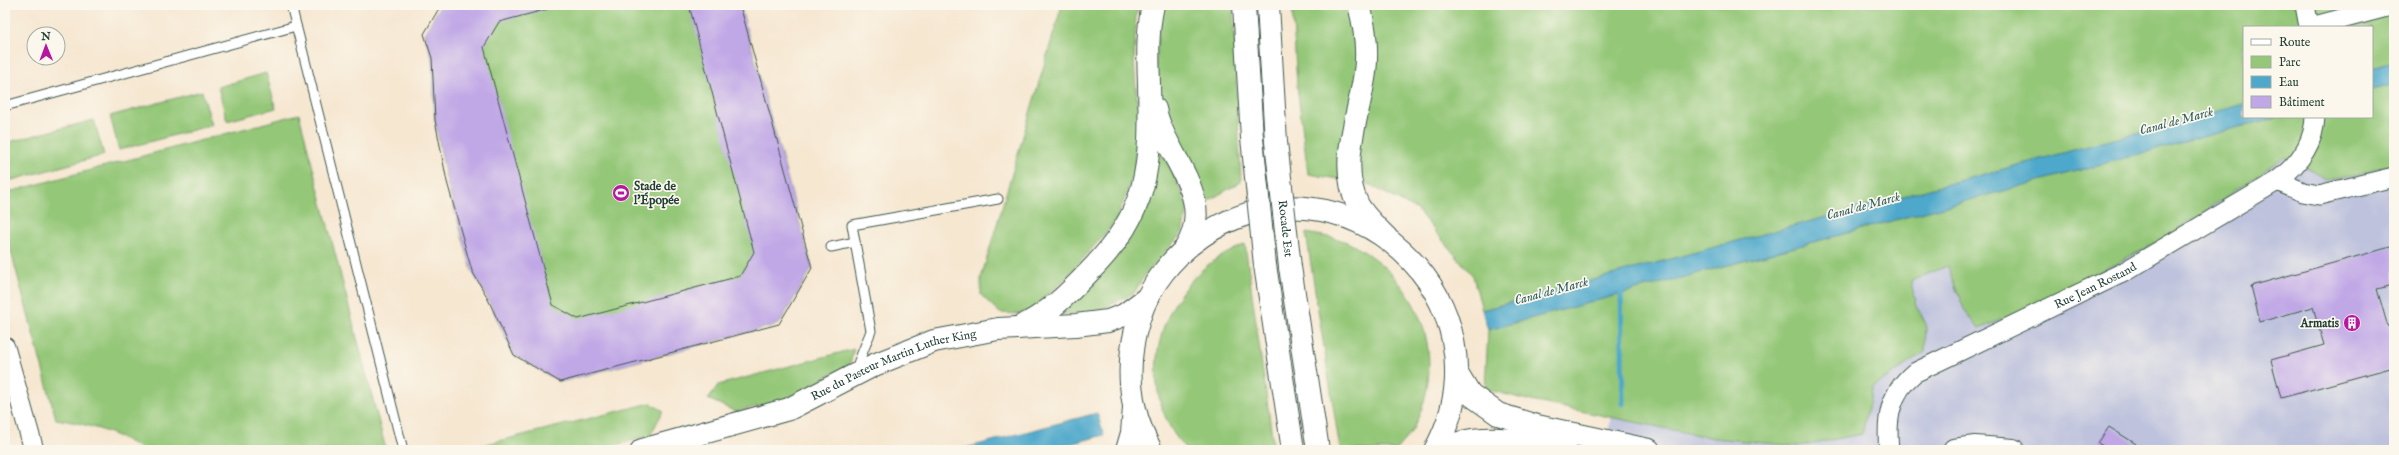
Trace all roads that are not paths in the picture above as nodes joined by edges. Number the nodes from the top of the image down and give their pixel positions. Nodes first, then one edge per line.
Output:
1 (291, 5) edge
2 (1153, 5) edge
3 (1244, 5) edge
4 (1268, 5) edge
5 (1359, 5) edge
6 (2304, 5) edge
7 (2394, 5) edge
8 (296, 26) junction
9 (2310, 26) edge
10 (2314, 26) edge
11 (1149, 82) junction
12 (5, 106) edge
13 (2315, 118) edge
14 (2394, 177) edge
15 (2276, 181) junction
16 (998, 199) dead end
17 (1386, 237) junction
18 (855, 242) junction
19 (831, 247) dead end
20 (1185, 249) junction
21 (1147, 298) junction
22 (1018, 328) junction
23 (5, 346) edge
24 (1456, 371) junction
25 (853, 375) junction
26 (1134, 408) junction
27 (34, 450) edge
28 (403, 450) edge
29 (642, 450) edge
30 (1127, 450) edge
31 (1151, 450) edge
32 (1293, 450) edge
33 (1318, 450) edge
34 (1435, 450) edge
35 (1441, 450) edge
36 (1566, 450) edge
37 (1649, 450) edge
38 (1889, 450) edge
39 (1954, 450) edge
40 (2013, 450) edge

1 - 8 lane
2 - 11 main road
3 - 32 main road, Rocade Est, bridge
4 - 33 main road, Rocade Est, bridge
5 - 17 main road
6 - 9 street
7 - 10 street
8 - 12 lane
8 - 28 lane
11 - 20 main road
11 - 22 main road
13 - 15 street, Rue Jean Rostand
14 - 15 street
15 - 38 street, Rue Jean Rostand
16 - 18 lane
17 - 20 main road
17 - 24 main road
18 - 19 lane
18 - 25 lane
20 - 21 main road
21 - 22 main road, Rue du Pasteur Martin Luther King
21 - 26 main road
22 - 25 main road, Rue du Pasteur Martin Luther King
23 - 27 street
24 - 34 main road
24 - 37 main road
25 - 29 main road, Rue du Pasteur Martin Luther King
26 - 30 main road
26 - 31 main road
35 - 36 main road
39 - 40 main road

